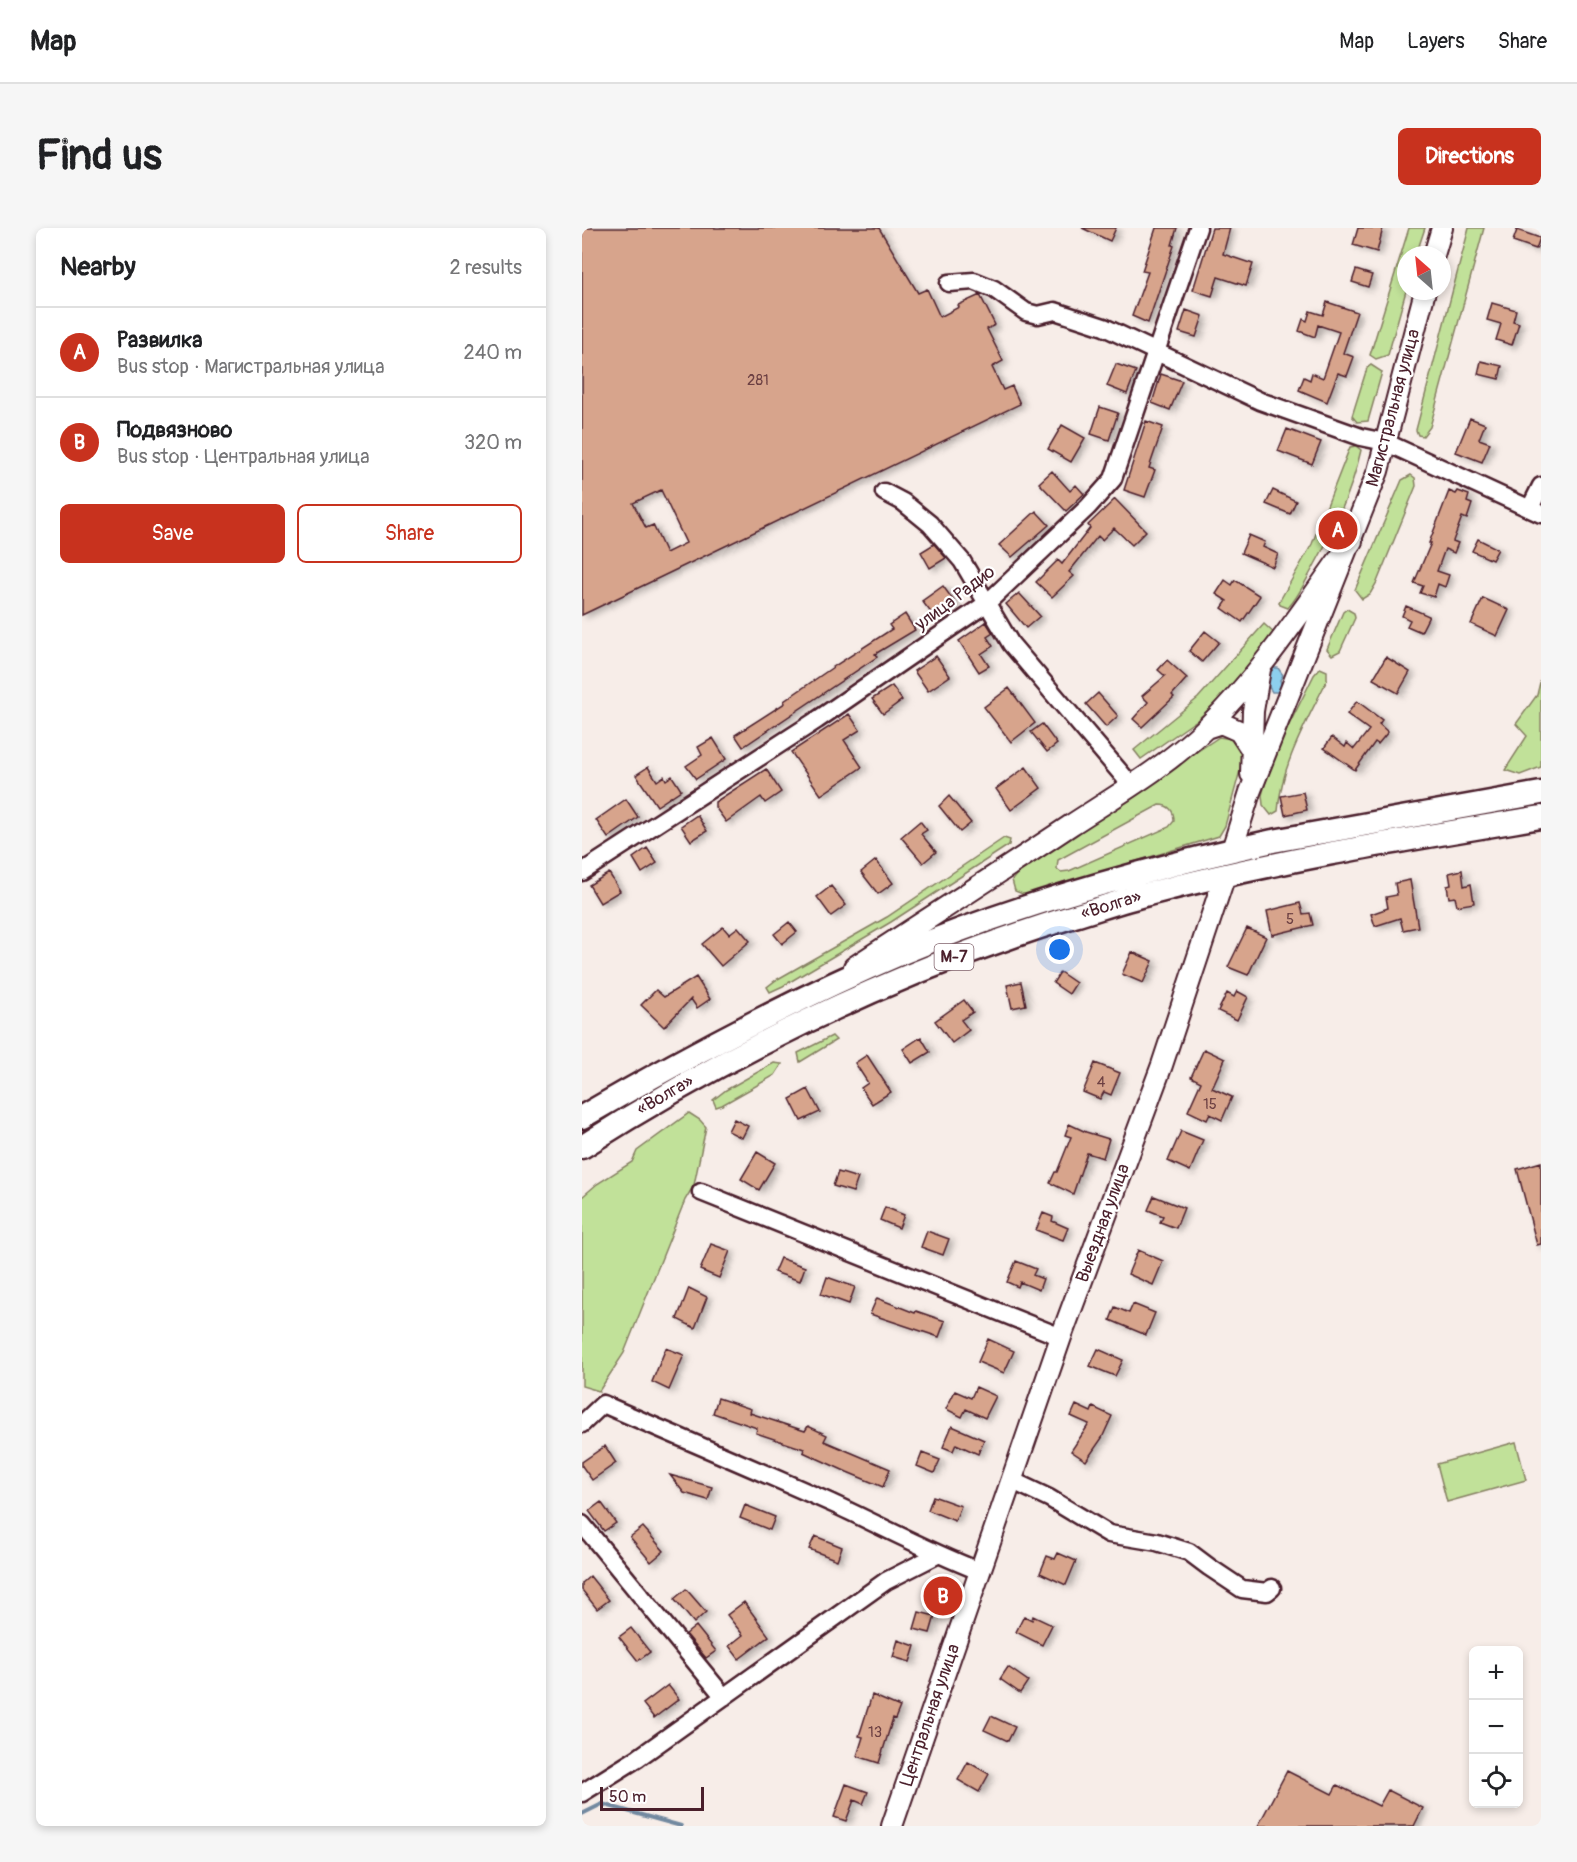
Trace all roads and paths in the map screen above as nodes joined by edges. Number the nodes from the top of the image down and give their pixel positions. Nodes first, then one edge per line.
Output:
1 (1198, 228) edge
2 (1442, 228) edge
3 (1437, 246) edge
4 (949, 283) dead end
5 (1423, 300) edge
6 (1157, 351) junction
7 (1385, 442) junction
8 (1541, 486) edge
9 (884, 492) dead end
10 (1535, 511) edge
11 (1352, 541) junction
12 (987, 603) junction
13 (1259, 676) junction
14 (1284, 696) junction
15 (1253, 711) junction
16 (1214, 725) junction
17 (1253, 752) junction
18 (1131, 785) junction
19 (1250, 792) junction
20 (1541, 793) edge
21 (1541, 816) edge
22 (1232, 850) junction
23 (582, 872) edge
24 (1225, 875) junction
25 (816, 992) junction
26 (582, 1117) edge
27 (582, 1147) edge
28 (701, 1192) dead end
29 (1061, 1337) junction
30 (582, 1424) edge
31 (1011, 1480) junction
32 (582, 1524) edge
33 (937, 1555) junction
34 (979, 1570) junction
35 (1272, 1588) dead end
36 (724, 1697) junction
37 (582, 1793) edge
38 (892, 1826) edge

1 - 6 street, улица Радио
2 - 3 main road
4 - 6 street
5 - 7 main road, Магистральная улица
6 - 7 street
6 - 12 street, улица Радио
7 - 10 street
7 - 11 main road, Магистральная улица
8 - 10 street
9 - 12 street
11 - 13 main road
11 - 14 main road, Магистральная улица
12 - 18 street
12 - 23 street, улица Радио
13 - 14 main road
13 - 15 main road
13 - 16 main road
14 - 15 main road
14 - 19 main road, Магистральная улица
15 - 16 main road
15 - 17 main road
16 - 17 main road
16 - 18 main road
17 - 19 main road
18 - 25 main road
19 - 22 main road
20 - 22 highway, «Волга» / М-7
21 - 24 highway, «Волга» / М-7
22 - 25 highway, «Волга» / М-7
24 - 27 highway, «Волга» / М-7
24 - 29 main road, Выездная улица
25 - 26 highway, «Волга» / М-7
28 - 29 street
29 - 31 main road, Выездная улица
30 - 33 street
31 - 34 main road, Выездная улица
31 - 35 street
32 - 36 street
33 - 34 street
33 - 36 street
34 - 38 main road, Центральная улица
36 - 37 street

